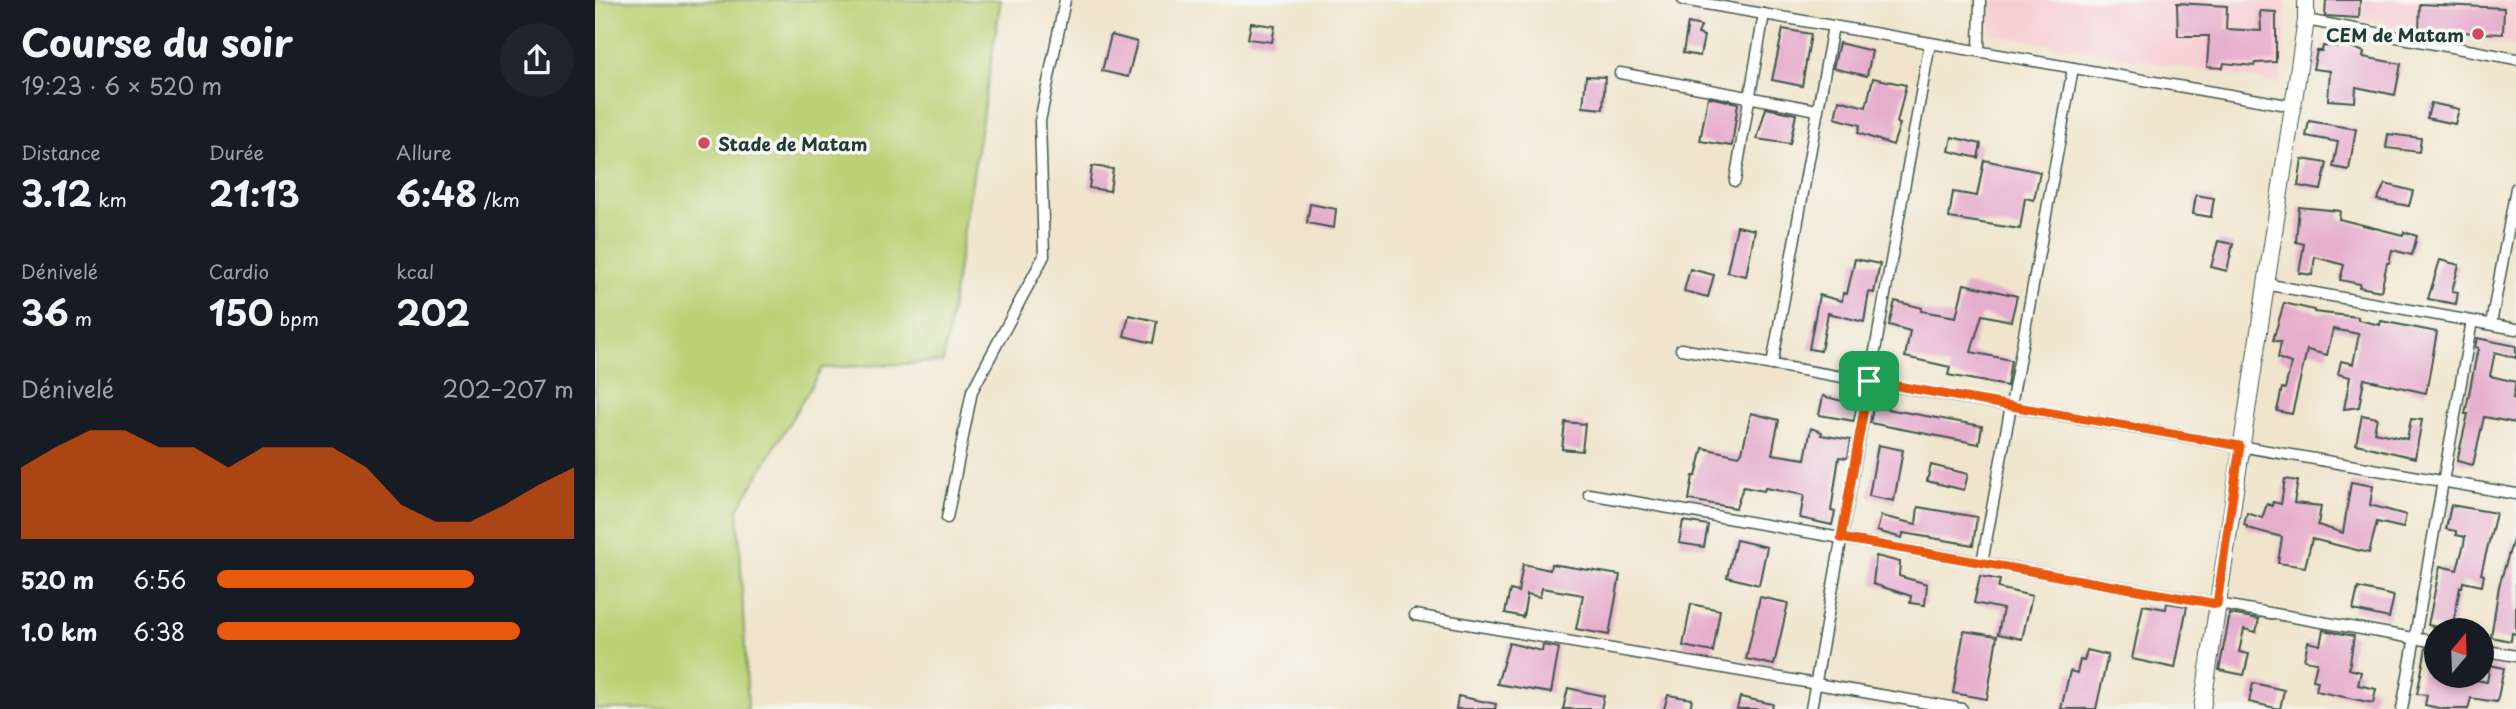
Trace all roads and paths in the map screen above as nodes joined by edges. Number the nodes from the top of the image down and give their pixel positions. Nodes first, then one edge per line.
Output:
1 (1065, 0) edge
2 (1683, 0) edge
3 (1980, 0) edge
4 (2306, 0) edge
5 (1764, 14) junction
6 (2306, 20) junction
7 (1833, 26) junction
8 (1930, 43) junction
9 (1979, 51) junction
10 (2516, 59) edge
11 (2073, 68) junction
12 (1621, 74) dead end
13 (1749, 98) junction
14 (2293, 106) junction
15 (1818, 110) junction
16 (1735, 181) dead end
17 (2516, 188) edge
18 (2265, 284) junction
19 (2472, 321) junction
20 (2491, 324) junction
21 (2516, 329) edge
22 (1681, 349) dead end
23 (1772, 365) junction
24 (1869, 381) junction
25 (2011, 406) junction
26 (2240, 446) junction
27 (2443, 481) junction
28 (1589, 494) dead end
29 (2516, 494) edge
30 (947, 518) dead end
31 (1841, 538) junction
32 (1982, 563) junction
33 (2217, 604) junction
34 (1415, 615) dead end
35 (2415, 639) junction
36 (2424, 640) edge
37 (2494, 652) edge
38 (2516, 656) edge
39 (1815, 684) junction
40 (1937, 707) edge
41 (1811, 709) edge
42 (1962, 709) edge
43 (2202, 709) edge
44 (2402, 709) edge

1 - 30 street
2 - 5 street
3 - 9 street
4 - 6 street
5 - 7 street
5 - 13 street
6 - 10 street
6 - 14 street
7 - 8 street
7 - 15 street
8 - 9 street
8 - 24 street
9 - 11 street
11 - 14 street
11 - 25 street
12 - 13 street
13 - 15 street
13 - 16 street
14 - 18 street
15 - 23 street
17 - 20 street
18 - 19 street
18 - 26 street
19 - 20 street
19 - 27 street
20 - 21 street
22 - 23 street
23 - 24 street
24 - 25 street
24 - 31 street
25 - 26 street
25 - 32 street
26 - 27 street
26 - 33 street
27 - 29 street
27 - 35 street
28 - 31 street
31 - 32 street
31 - 39 street
32 - 33 street
33 - 35 street
33 - 43 street
34 - 39 street
35 - 36 street
35 - 44 street
37 - 38 street
39 - 40 street
39 - 41 street
40 - 42 street

